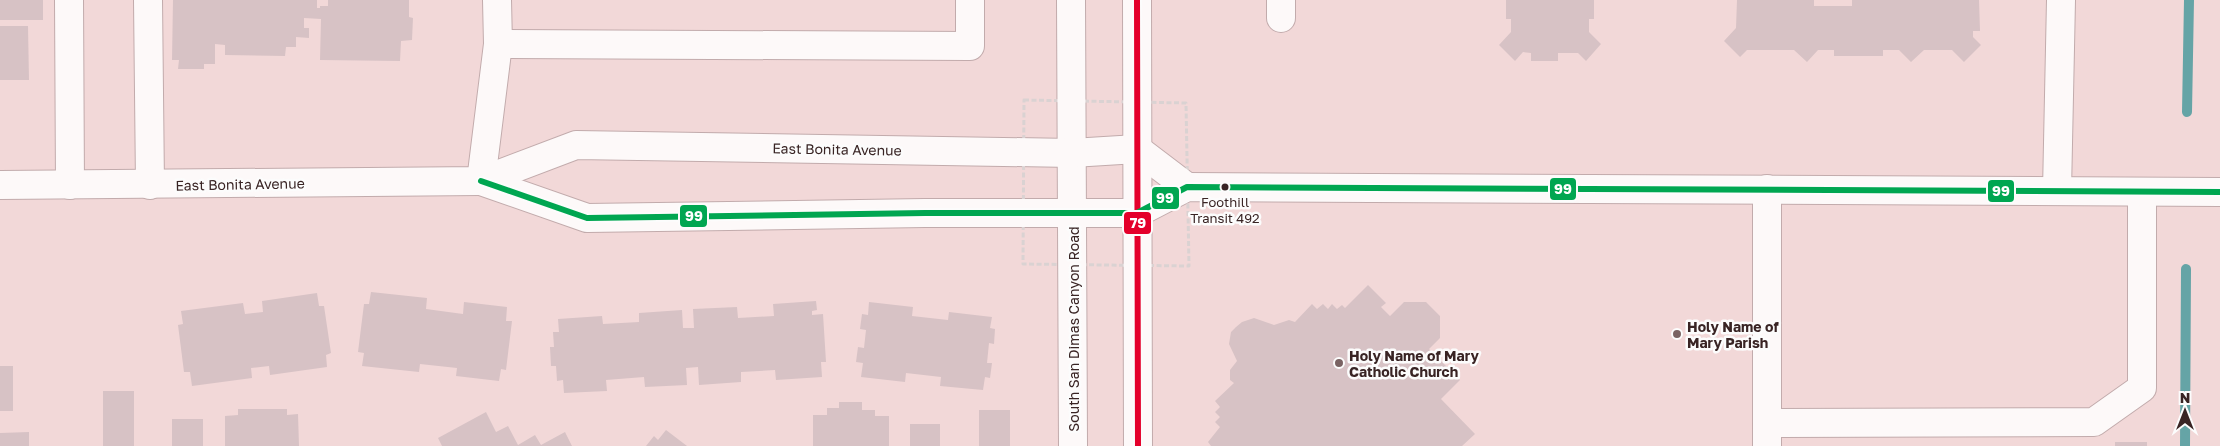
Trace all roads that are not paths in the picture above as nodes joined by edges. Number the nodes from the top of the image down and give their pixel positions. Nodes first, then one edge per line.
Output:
1 (68, 0) edge
2 (148, 0) edge
3 (497, 0) edge
4 (970, 0) edge
5 (1071, 0) edge
6 (1137, 0) edge
7 (2061, 0) edge
8 (498, 44) junction
9 (1137, 149) junction
10 (1072, 152) junction
11 (481, 181) junction
12 (0, 185) edge
13 (70, 185) junction
14 (150, 185) junction
15 (1187, 187) junction
16 (1767, 189) junction
17 (2058, 191) junction
18 (2142, 192) junction
19 (2220, 192) edge
20 (1137, 213) junction
21 (1073, 215) junction
22 (1767, 434) edge
23 (1073, 446) edge
24 (1138, 446) edge

1 - 13 main road
2 - 14 main road
3 - 8 main road
4 - 8 main road
5 - 10 main road, South San Dimas Canyon Road
6 - 9 main road
7 - 17 main road
8 - 11 main road
9 - 10 main road, East Bonita Avenue
9 - 15 main road
9 - 20 main road
10 - 11 main road, East Bonita Avenue
10 - 21 main road, South San Dimas Canyon Road
11 - 14 main road, East Bonita Avenue
11 - 21 main road, East Bonita Avenue
12 - 13 main road, East Bonita Avenue
13 - 14 main road, East Bonita Avenue
15 - 16 main road, East Bonita Avenue
15 - 20 main road, East Bonita Avenue
16 - 17 main road, East Bonita Avenue
16 - 22 main road
17 - 18 main road, East Bonita Avenue
18 - 19 main road, East Bonita Avenue
18 - 22 main road
20 - 21 main road, East Bonita Avenue
20 - 24 main road
21 - 23 main road, South San Dimas Canyon Road

